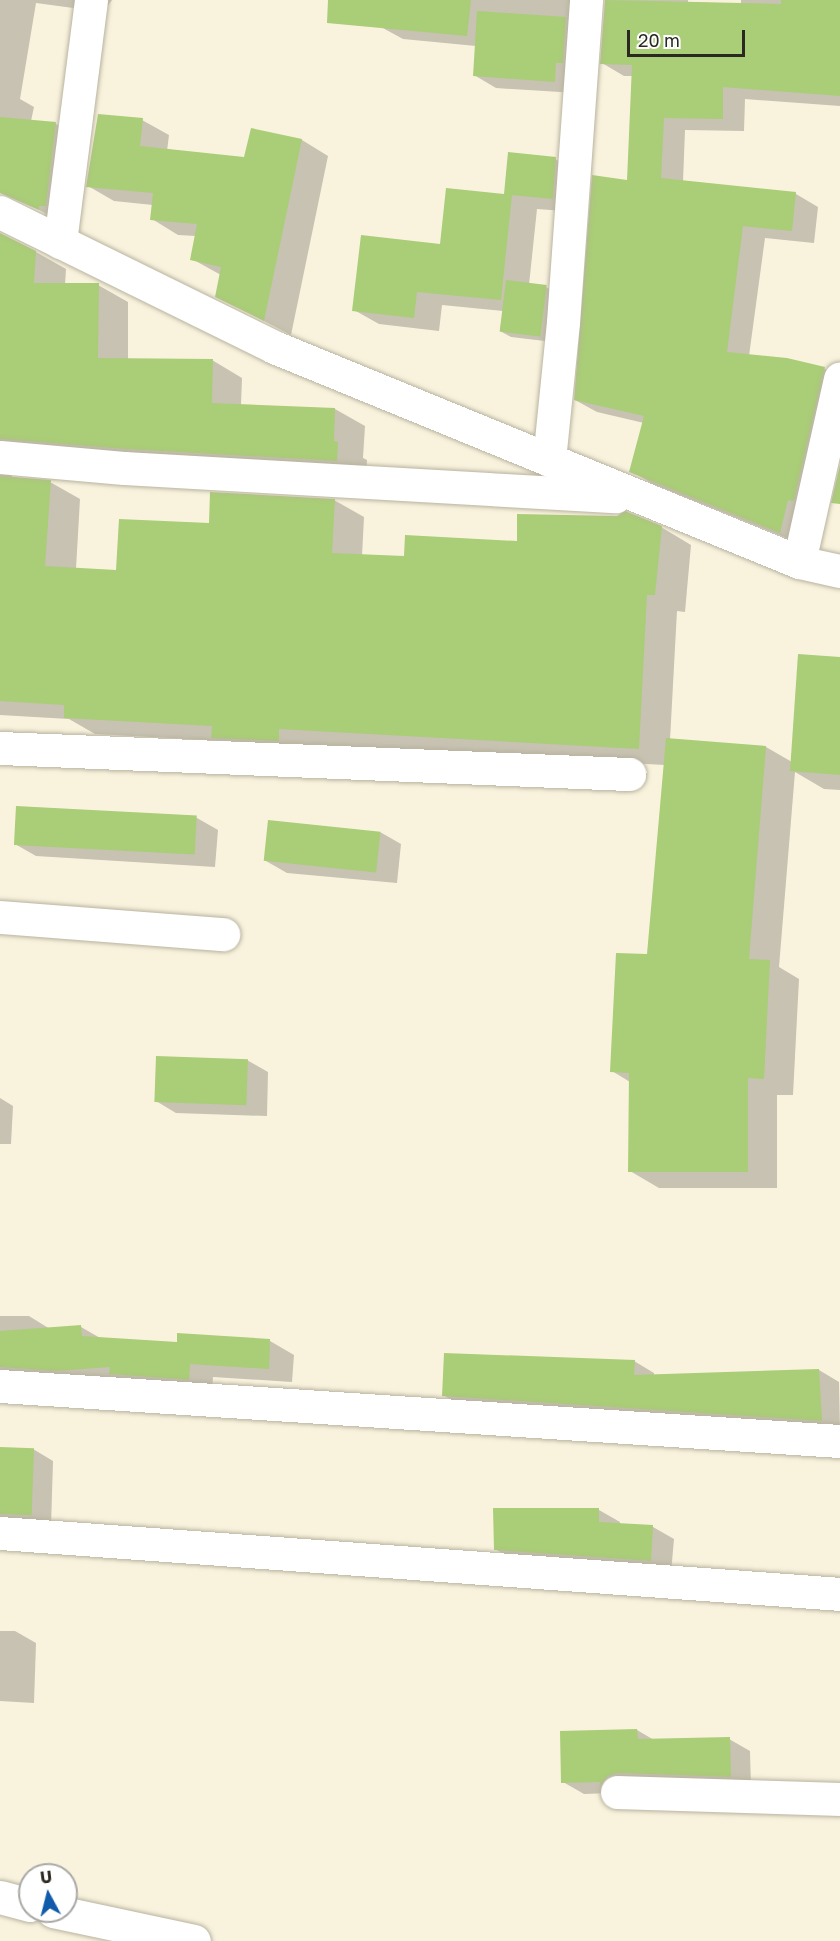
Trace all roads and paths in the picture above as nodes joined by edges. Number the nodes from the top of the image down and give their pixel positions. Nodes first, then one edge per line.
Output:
1 (91, 0) edge
2 (586, 0) edge
3 (0, 212) edge
4 (60, 242) junction
5 (840, 379) edge
6 (0, 457) edge
7 (549, 460) junction
8 (641, 497) junction
9 (799, 562) junction
10 (840, 571) edge
11 (0, 748) edge
12 (629, 774) dead end
13 (0, 917) edge
14 (223, 934) dead end
15 (0, 1386) edge
16 (840, 1441) edge
17 (0, 1533) edge
18 (840, 1594) edge
19 (617, 1792) dead end
20 (840, 1799) edge
21 (0, 1897) edge
22 (18, 1902) edge
23 (62, 1923) edge
24 (194, 1941) edge

1 - 4 street
2 - 7 street
3 - 4 street
4 - 7 street
5 - 9 street
6 - 8 street
7 - 8 street
8 - 9 street
9 - 10 street
11 - 12 street
13 - 14 street
15 - 16 street
17 - 18 street
19 - 20 street
21 - 22 street
23 - 24 street

